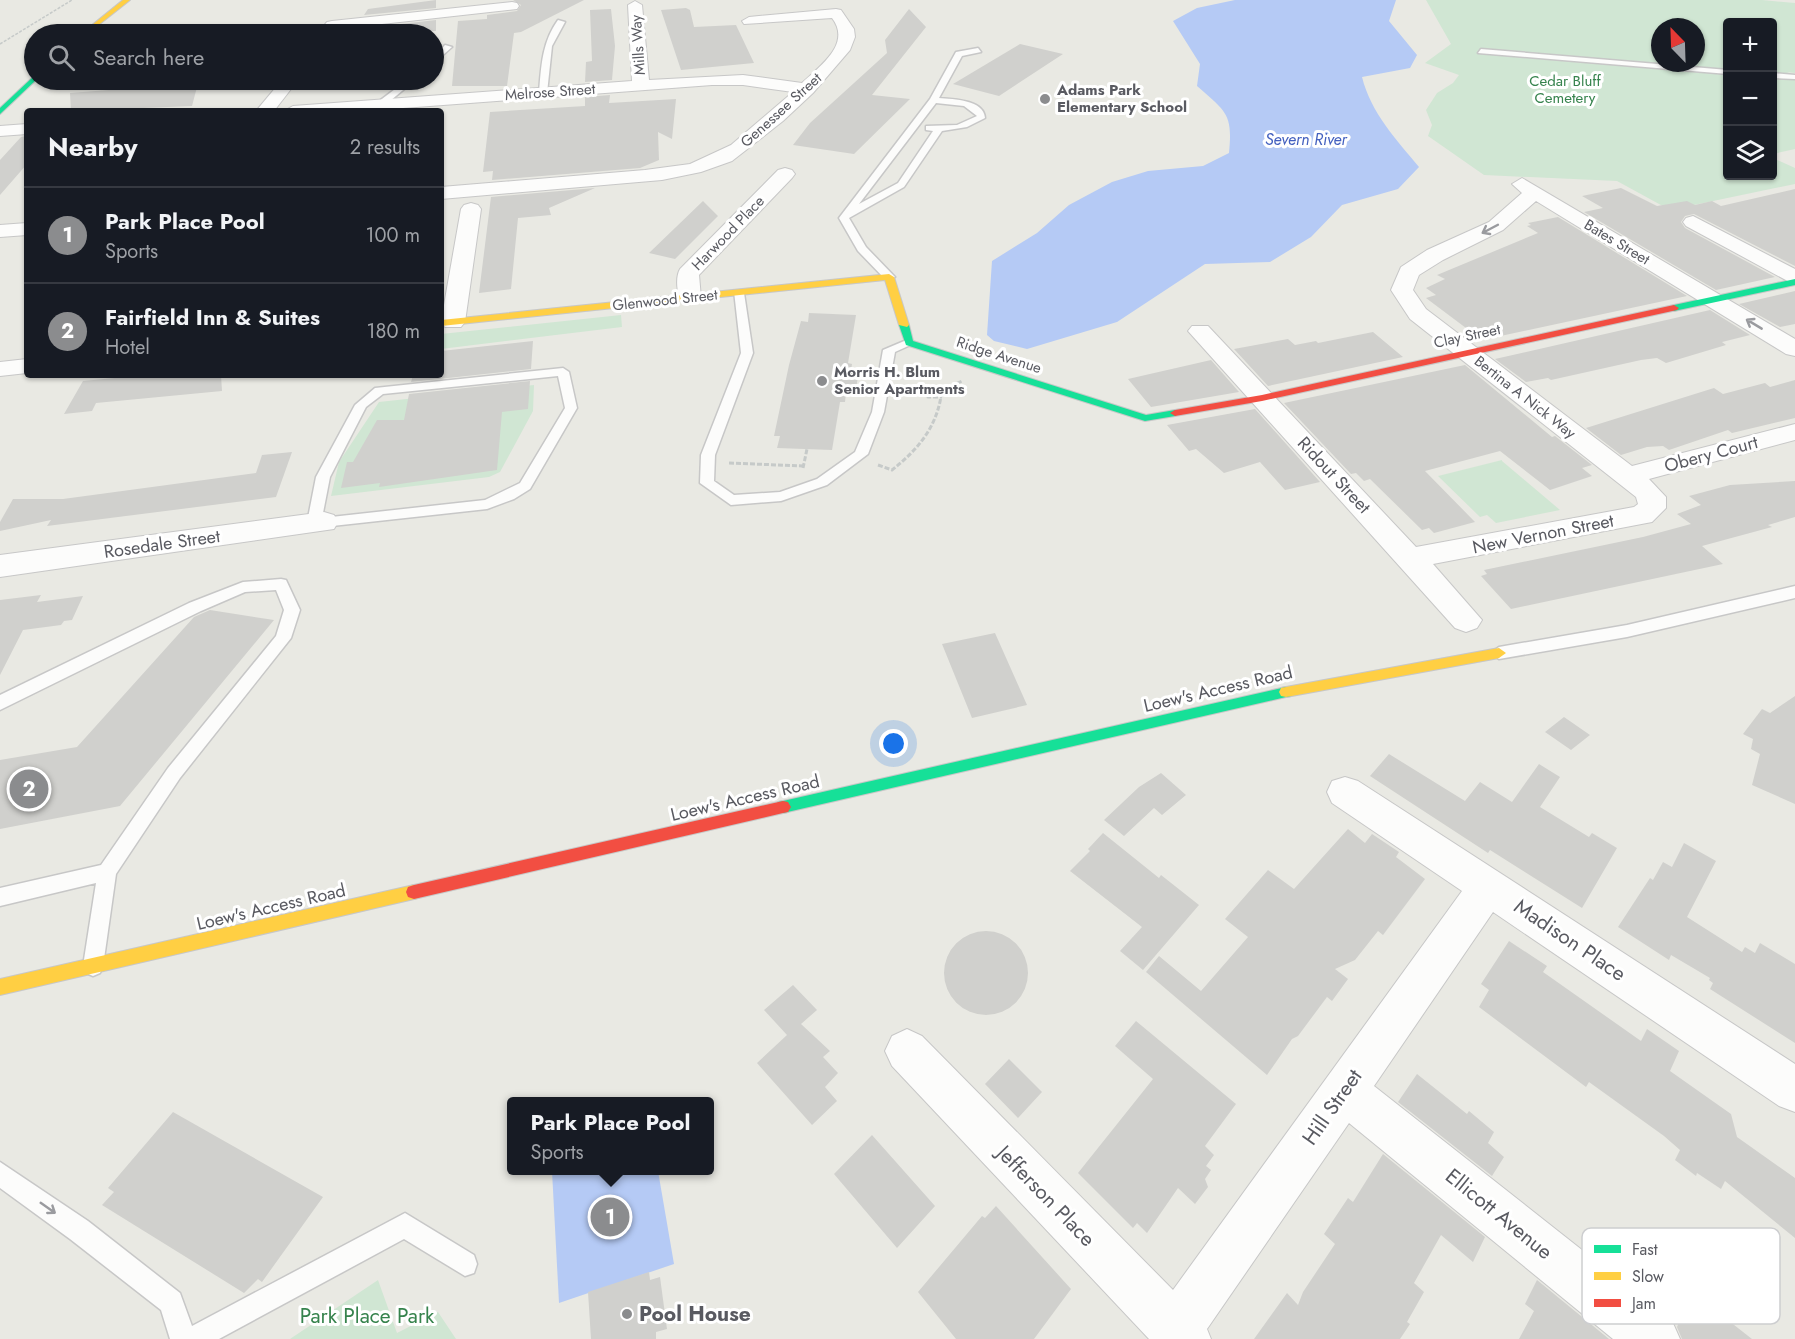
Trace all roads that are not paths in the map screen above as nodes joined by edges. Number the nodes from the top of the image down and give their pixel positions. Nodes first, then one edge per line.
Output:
1 (127, 0) edge
2 (635, 5) dead end
3 (512, 6) dead end
4 (749, 21) dead end
5 (561, 22) dead end
6 (97, 24) edge
7 (341, 24) edge
8 (448, 47) dead end
9 (978, 50) dead end
10 (444, 51) edge
11 (1481, 51) dead end
12 (1723, 72) edge
13 (1777, 75) edge
14 (1795, 77) edge
15 (641, 85) junction
16 (24, 88) edge
17 (807, 89) junction
18 (282, 90) edge
19 (398, 90) edge
20 (543, 93) junction
21 (934, 100) junction
22 (381, 104) junction
23 (267, 108) edge
24 (331, 108) edge
25 (0, 112) edge
26 (912, 126) junction
27 (24, 129) edge
28 (939, 129) junction
29 (0, 131) edge
30 (785, 174) dead end
31 (1529, 188) joint
32 (444, 193) edge
33 (471, 209) dead end
34 (844, 218) junction
35 (1693, 222) dead end
36 (24, 229) edge
37 (0, 231) edge
38 (889, 277) junction
39 (1795, 280) edge
40 (738, 293) junction
41 (690, 298) junction
42 (1712, 299) junction
43 (447, 323) edge
44 (1200, 331) dead end
45 (909, 343) junction
46 (1795, 349) edge
47 (1467, 352) junction
48 (24, 366) edge
49 (0, 369) edge
50 (1262, 398) junction
51 (1145, 418) joint
52 (1795, 432) edge
53 (1795, 453) edge
54 (1636, 483) junction
55 (319, 523) junction
56 (1412, 558) junction
57 (0, 566) edge
58 (1795, 592) edge
59 (1466, 620) dead end
60 (1499, 653) joint
61 (0, 703) edge
62 (1345, 792) dead end
63 (107, 872) junction
64 (1489, 886) junction
65 (0, 897) edge
66 (93, 966) junction
67 (0, 987) edge
68 (907, 1051) dead end
69 (1344, 1090) junction
70 (1795, 1090) edge
71 (0, 1174) edge
72 (465, 1264) dead end
73 (1582, 1281) edge
74 (1635, 1324) edge
75 (1180, 1334) edge
76 (183, 1339) edge
77 (193, 1339) edge
78 (1654, 1339) edge

1 - 6 street
2 - 15 street, Mills Way
3 - 7 street
4 - 17 street, Genessee Street
5 - 20 lane
8 - 10 lane
9 - 21 lane
11 - 12 lane
13 - 14 lane
15 - 17 street, Melrose Street
15 - 20 street, Melrose Street
16 - 25 street
17 - 32 street, Genessee Street
18 - 23 street
19 - 22 lane
20 - 22 street, Melrose Street
21 - 26 lane
21 - 28 lane
22 - 24 street, Melrose Street
26 - 28 lane
26 - 34 lane
27 - 29 street
28 - 34 lane
30 - 41 street, Harwood Place
31 - 42 street, Bates Street
31 -> 47 street, Bertina A Nick Way
33 - 43 street
34 - 38 lane
35 - 39 street
36 - 37 street
38 - 40 street, Glenwood Street
38 - 45 street
39 - 42 street, Clay Street
40 - 41 street, Glenwood Street
40 - 45 lane
41 - 43 street, Glenwood Street
46 -> 42 street, Bates Street
42 - 47 street, Clay Street
44 - 50 street, Ridout Street
45 - 51 street, Ridge Avenue
47 - 50 street, Clay Street
47 - 54 street, Bertina A Nick Way
48 - 49 street
50 - 51 street, Clay Street
50 - 56 street, Ridout Street
52 - 54 street, Obery Court
53 - 54 street, Obery Court
54 - 56 street, New Vernon Street
55 - 55 lane
55 - 57 street, Rosedale Street
56 - 59 street, Ridout Street
58 - 60 lane
60 - 66 street, Loew's Access Road
61 - 63 lane
62 - 64 street, Madison Place
63 - 65 lane
63 - 66 lane
64 - 69 street, Hill Street
64 - 70 street, Madison Place
66 - 67 street, Loew's Access Road
68 - 75 street, Jefferson Place
69 - 73 street, Ellicott Avenue
69 - 75 street, Hill Street
71 -> 76 lane
72 - 77 lane
74 - 78 street, Ellicott Avenue

